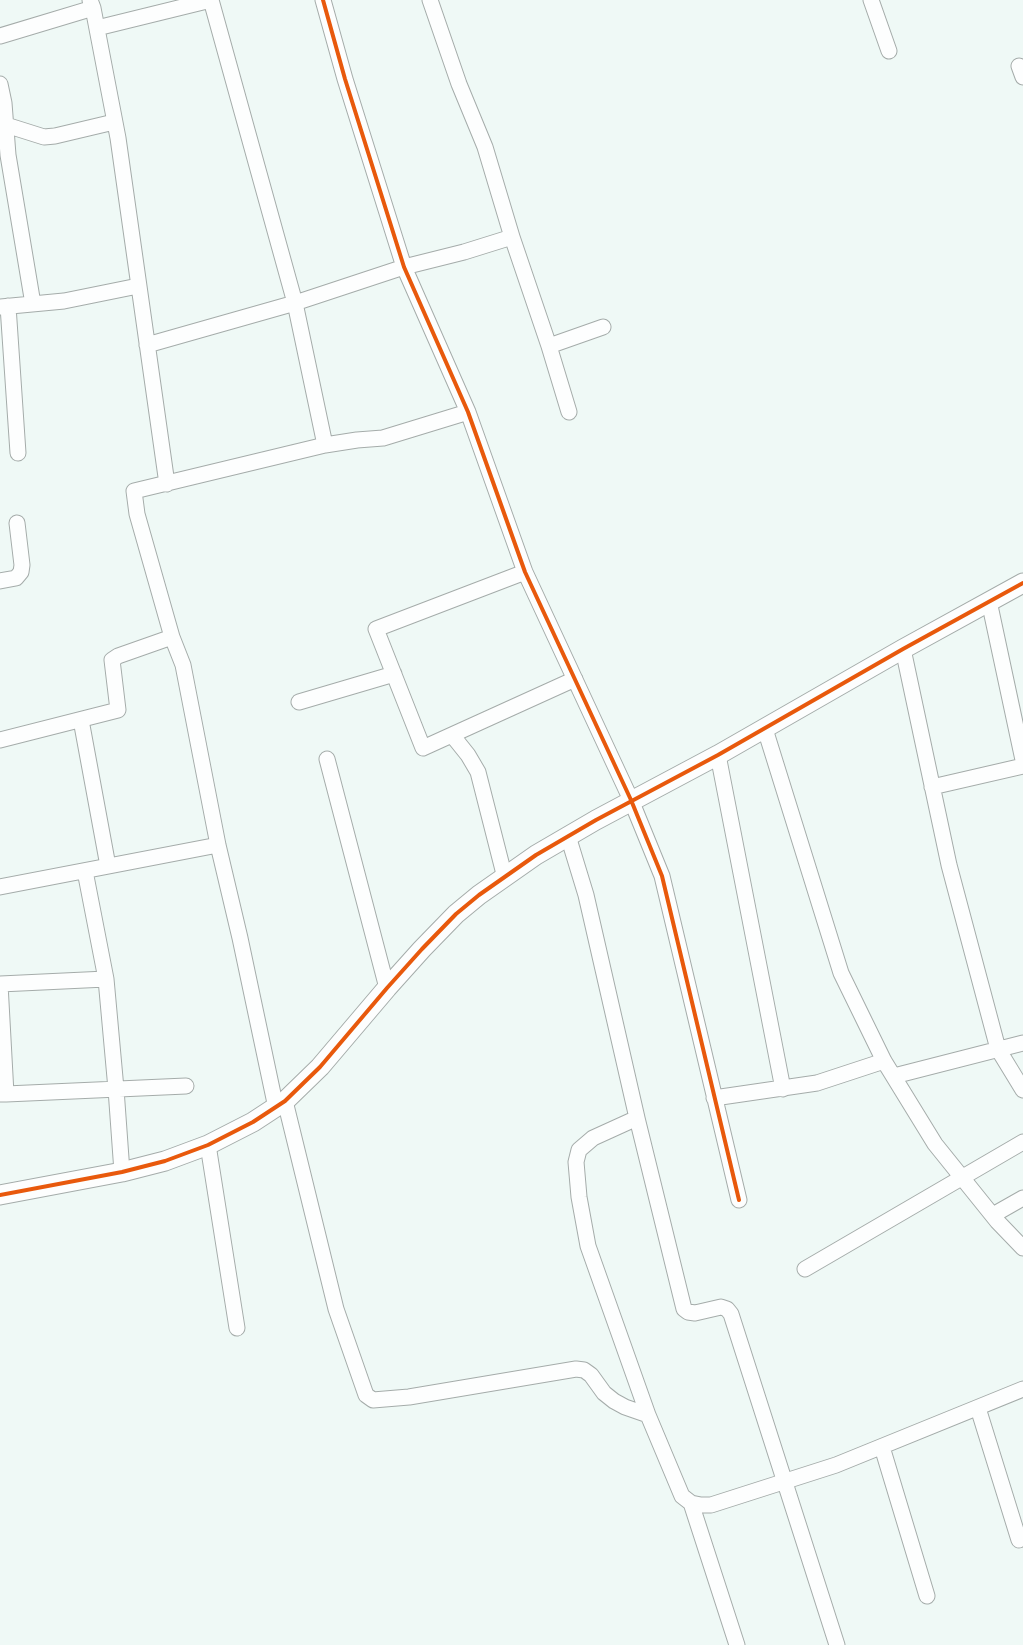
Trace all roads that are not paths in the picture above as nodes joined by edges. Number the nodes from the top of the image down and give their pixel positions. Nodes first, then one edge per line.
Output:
1 (211, 0) edge
2 (322, 0) edge
3 (430, 0) edge
4 (872, 0) edge
5 (92, 4) edge
6 (97, 28) junction
7 (0, 36) edge
8 (888, 51) dead end
9 (0, 84) edge
10 (2, 103) edge
11 (114, 122) junction
12 (6, 125) junction
13 (512, 237) junction
14 (404, 267) junction
15 (138, 286) junction
16 (295, 303) junction
17 (33, 304) junction
18 (4, 306) edge
19 (602, 327) dead end
20 (147, 345) junction
21 (549, 346) junction
22 (468, 412) junction
23 (569, 412) dead end
24 (325, 445) junction
25 (18, 453) dead end
26 (167, 484) junction
27 (17, 523) dead end
28 (525, 572) junction
29 (0, 581) edge
30 (1023, 583) edge
31 (988, 601) junction
32 (172, 637) junction
33 (903, 649) junction
34 (394, 674) junction
35 (575, 679) junction
36 (299, 702) dead end
37 (81, 720) junction
38 (765, 729) junction
39 (452, 735) junction
40 (0, 740) edge
41 (718, 755) junction
42 (327, 759) dead end
43 (1023, 760) edge
44 (1023, 766) edge
45 (932, 787) junction
46 (631, 800) junction
47 (568, 836) junction
48 (218, 845) junction
49 (108, 866) junction
50 (85, 871) junction
51 (504, 878) junction
52 (0, 888) edge
53 (106, 979) junction
54 (386, 988) junction
55 (1023, 1043) edge
56 (998, 1049) junction
57 (884, 1061) junction
58 (894, 1076) junction
59 (186, 1086) dead end
60 (116, 1089) junction
61 (783, 1089) junction
62 (1023, 1090) edge
63 (3, 1094) edge
64 (714, 1098) junction
65 (281, 1105) junction
66 (637, 1118) junction
67 (1023, 1142) edge
68 (208, 1145) junction
69 (122, 1172) junction
70 (962, 1178) junction
71 (0, 1195) edge
72 (1023, 1198) edge
73 (739, 1200) dead end
74 (993, 1215) junction
75 (1023, 1248) edge
76 (805, 1270) dead end
77 (237, 1328) dead end
78 (1023, 1389) edge
79 (978, 1408) junction
80 (648, 1415) junction
81 (882, 1447) junction
82 (784, 1482) junction
83 (690, 1503) junction
84 (1019, 1540) dead end
85 (926, 1596) dead end
86 (737, 1645) edge
87 (837, 1645) edge

1 - 6 street
1 - 16 street
2 - 14 street
3 - 13 street
4 - 8 street
5 - 6 street
5 - 7 street
6 - 11 street
9 - 10 street
10 - 12 street
11 - 12 street
11 - 15 street
12 - 17 street
13 - 14 street
13 - 21 street
14 - 16 street
14 - 22 street
15 - 17 street
15 - 20 street
16 - 20 street
16 - 24 street
17 - 18 street
18 - 25 street
19 - 21 street
20 - 26 street
21 - 23 street
22 - 24 street
22 - 28 street
24 - 26 street
26 - 32 street
27 - 29 street
28 - 34 street
28 - 35 street
30 - 31 street
31 - 33 street
31 - 43 street
32 - 37 street
32 - 48 street
33 - 38 street
33 - 45 street
34 - 36 street
34 - 39 street
35 - 39 street
35 - 46 street
37 - 40 street
37 - 49 street
38 - 41 street
38 - 57 street
39 - 51 street
41 - 46 street
41 - 61 street
42 - 54 street
44 - 45 street
45 - 56 street
46 - 47 street
46 - 64 street
47 - 51 street
47 - 66 street
48 - 49 street
48 - 65 street
49 - 50 street
50 - 52 street
50 - 53 street
51 - 54 street
53 - 60 street
53 - 63 street
54 - 65 street
55 - 56 street
56 - 58 street
56 - 62 street
57 - 58 street
57 - 61 street
58 - 70 street
59 - 60 street
60 - 63 street
60 - 69 street
61 - 64 street
64 - 73 street
65 - 68 street
65 - 80 street
66 - 80 street
66 - 82 street
67 - 70 street
68 - 69 street
68 - 77 street
69 - 71 street
70 - 74 street
70 - 76 street
72 - 74 street
74 - 75 street
78 - 79 street
79 - 81 street
79 - 84 street
80 - 83 street
81 - 82 street
81 - 85 street
82 - 83 street
82 - 87 street
83 - 86 street

